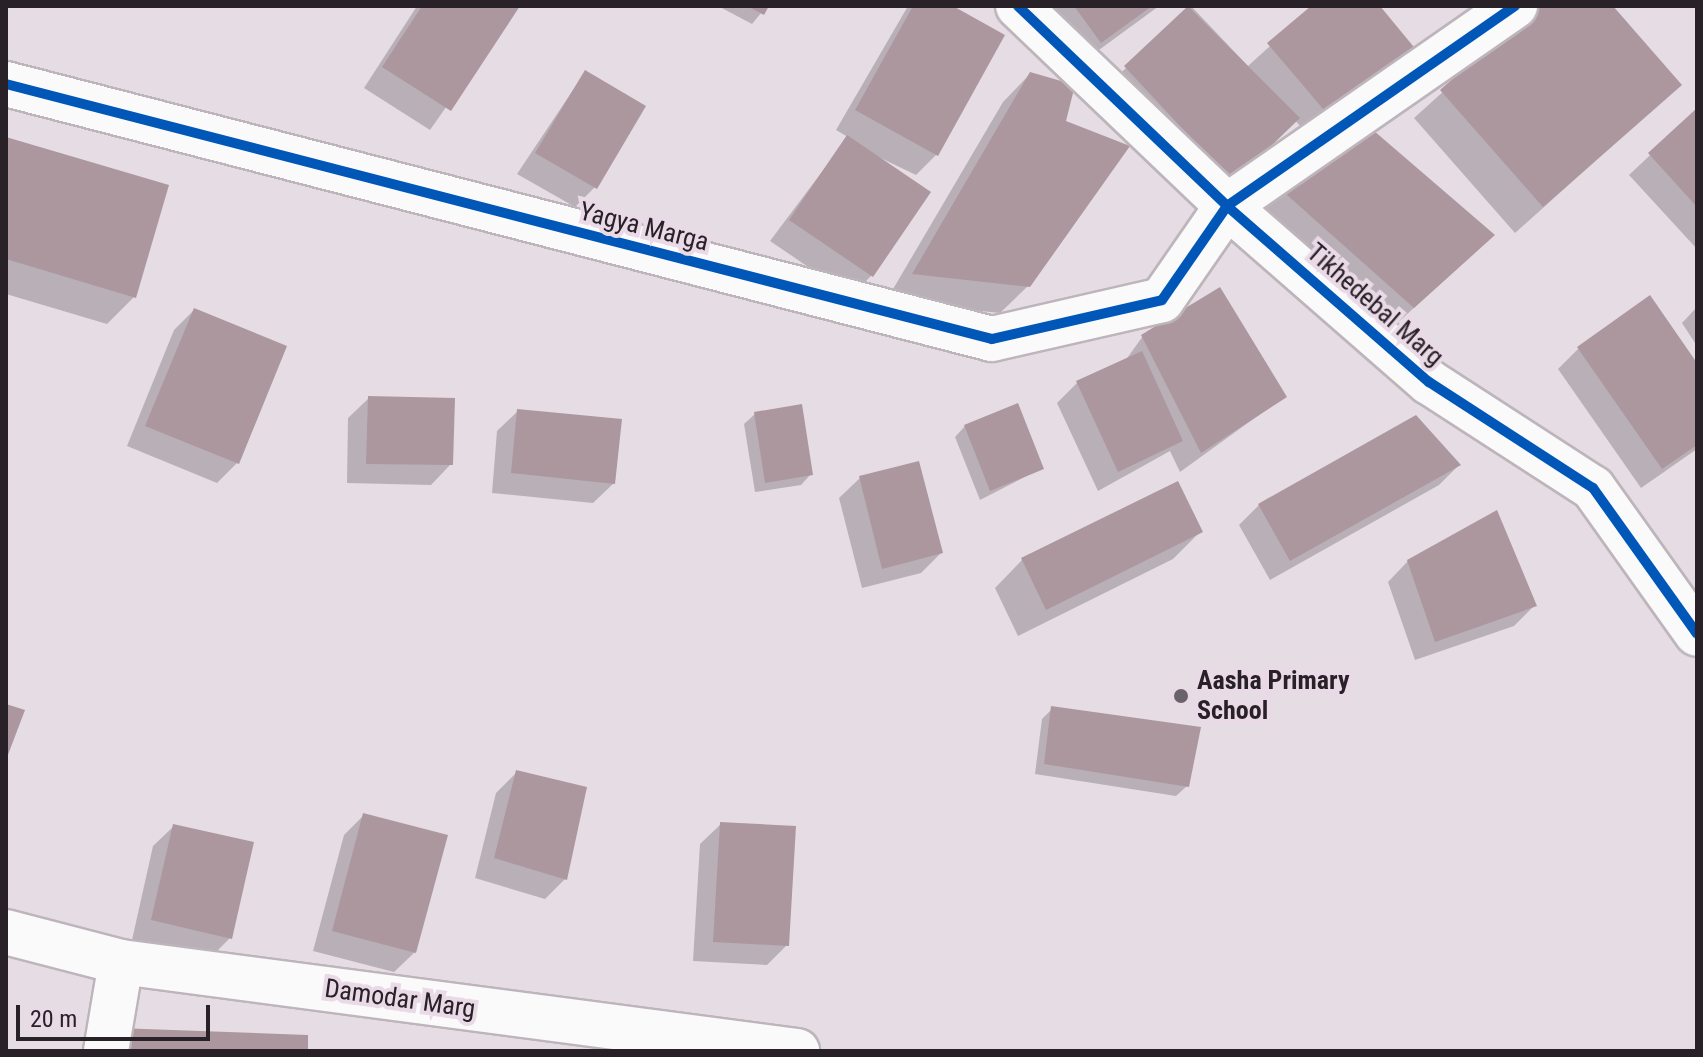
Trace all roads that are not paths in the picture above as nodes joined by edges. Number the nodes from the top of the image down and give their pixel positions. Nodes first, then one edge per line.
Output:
1 (1018, 6) edge
2 (1515, 6) edge
3 (6, 84) edge
4 (1227, 206) junction
5 (1697, 634) edge
6 (6, 932) edge
7 (121, 962) junction
8 (106, 1051) edge
9 (797, 1051) edge

1 - 4 street, Tikhedebal Marg
2 - 4 street
3 - 4 street, Yagya Marga
4 - 5 street, Tikhedebal Marg
6 - 7 street, Damodar Marg
7 - 8 street
7 - 9 street, Damodar Marg

